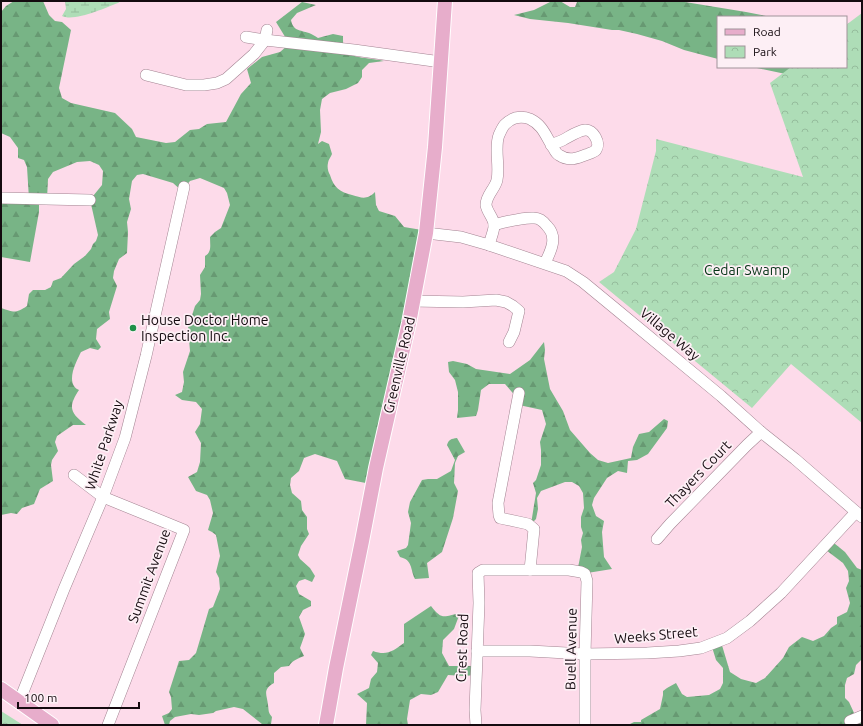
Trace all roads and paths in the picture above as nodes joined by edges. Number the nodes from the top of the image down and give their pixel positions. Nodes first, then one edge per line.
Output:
1 (445, 1) edge
2 (266, 35) junction
3 (246, 37) dead end
4 (441, 62) junction
5 (146, 75) dead end
6 (551, 145) dead end
7 (184, 187) dead end
8 (1, 198) edge
9 (90, 200) dead end
10 (494, 225) junction
11 (426, 233) junction
12 (489, 245) junction
13 (545, 263) junction
14 (413, 301) junction
15 (509, 342) dead end
16 (519, 393) dead end
17 (761, 432) junction
18 (74, 475) dead end
19 (103, 497) junction
20 (859, 515) edge
21 (657, 539) dead end
22 (530, 570) junction
23 (477, 651) junction
24 (585, 654) junction
25 (1, 689) edge
26 (19, 702) junction
27 (862, 716) edge
28 (850, 721) dead end
29 (52, 725) edge
30 (108, 725) edge
31 (326, 725) edge
32 (476, 725) edge
33 (586, 725) edge

1 - 4 main road, Greenville Road
2 - 3 street
2 - 4 street
2 - 5 street
4 - 11 main road, Greenville Road
6 - 10 street
7 - 19 street, White Parkway
8 - 9 street
10 - 12 street
10 - 13 street
11 - 12 street, Village Way
11 - 14 main road, Greenville Road
12 - 13 street, Village Way
13 - 17 street, Village Way
14 - 15 street
14 - 31 main road, Greenville Road
16 - 22 street
17 - 20 street, Village Way
17 - 21 street, Thayers Court
18 - 19 street, Summit Avenue
19 - 26 street, White Parkway
19 - 30 street, Summit Avenue
20 - 24 street, Weeks Street
22 - 23 street, Crest Road
22 - 24 street, Buell Avenue
23 - 24 street, Weeks Street
23 - 32 street, Crest Road
24 - 33 street, Buell Avenue
25 - 26 main road
26 - 29 main road
27 - 28 street

